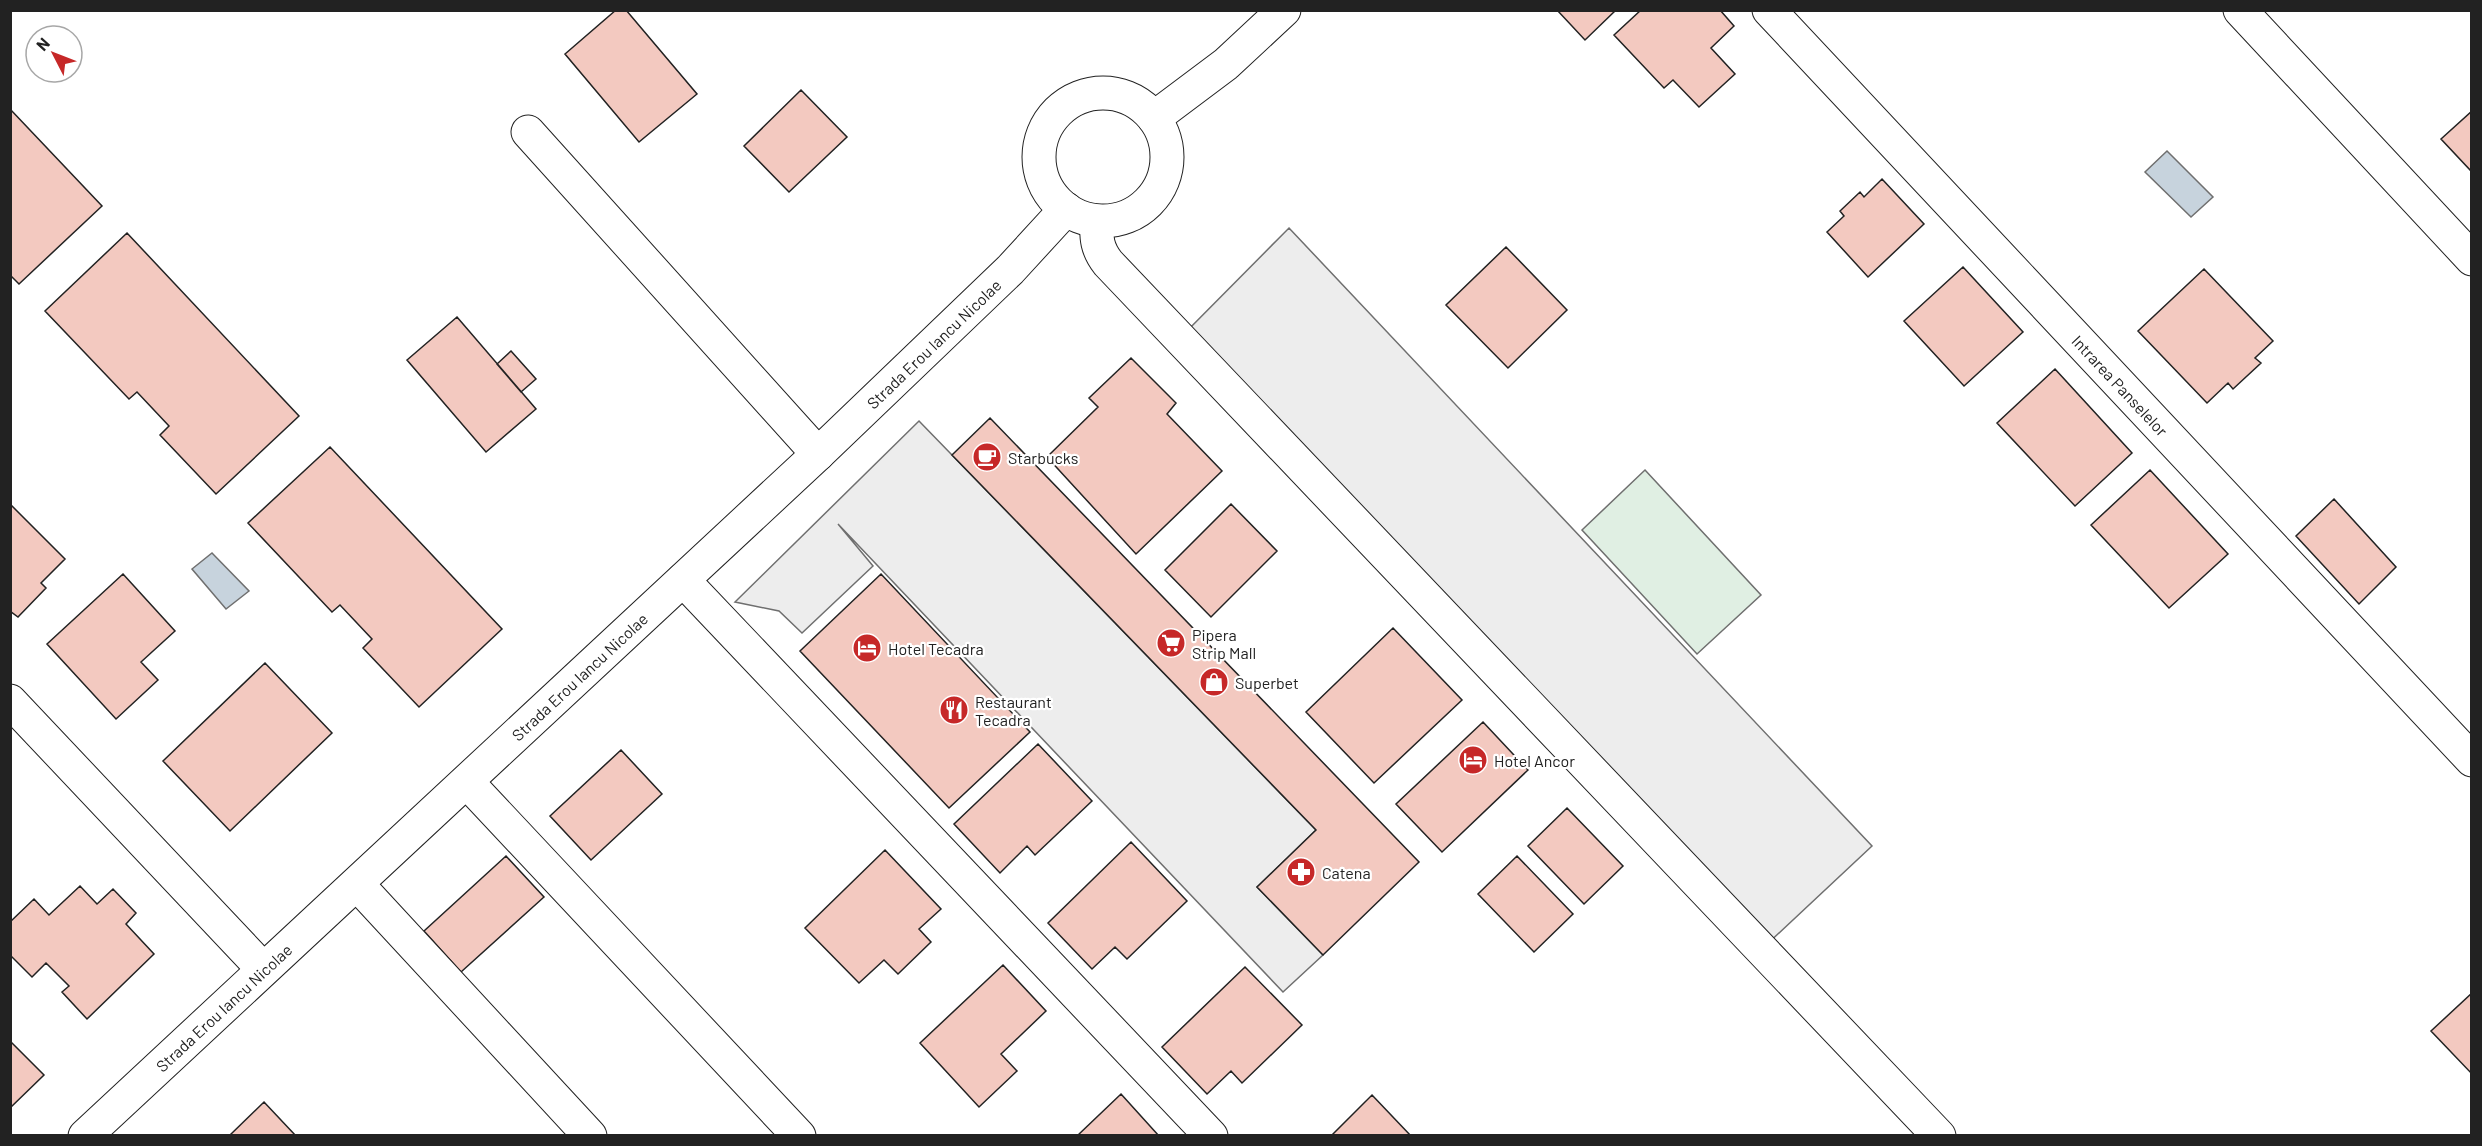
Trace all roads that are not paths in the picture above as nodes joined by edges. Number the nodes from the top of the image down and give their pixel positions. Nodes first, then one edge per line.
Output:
1 (1284, 10) edge
2 (1768, 10) edge
3 (2240, 10) edge
4 (1154, 118) junction
5 (528, 132) dead end
6 (1066, 209) junction
7 (1097, 221) junction
8 (2472, 258) edge
9 (818, 454) junction
10 (683, 580) junction
11 (10, 701) edge
12 (2472, 760) edge
13 (467, 782) junction
14 (357, 884) junction
15 (263, 969) junction
16 (85, 1136) edge
17 (590, 1136) edge
18 (799, 1136) edge
19 (1211, 1136) edge
20 (1939, 1136) edge

1 - 4 street
2 - 12 street, Intrarea Panselelor
3 - 8 street
4 - 6 street
4 - 7 street
5 - 9 street
6 - 7 street
6 - 9 street, Strada Erou Iancu Nicolae
7 - 20 street
9 - 10 street, Strada Erou Iancu Nicolae
10 - 13 street, Strada Erou Iancu Nicolae
10 - 19 street
11 - 15 street
13 - 14 street, Strada Erou Iancu Nicolae
13 - 18 street
14 - 15 street, Strada Erou Iancu Nicolae
14 - 17 street
15 - 16 street, Strada Erou Iancu Nicolae

